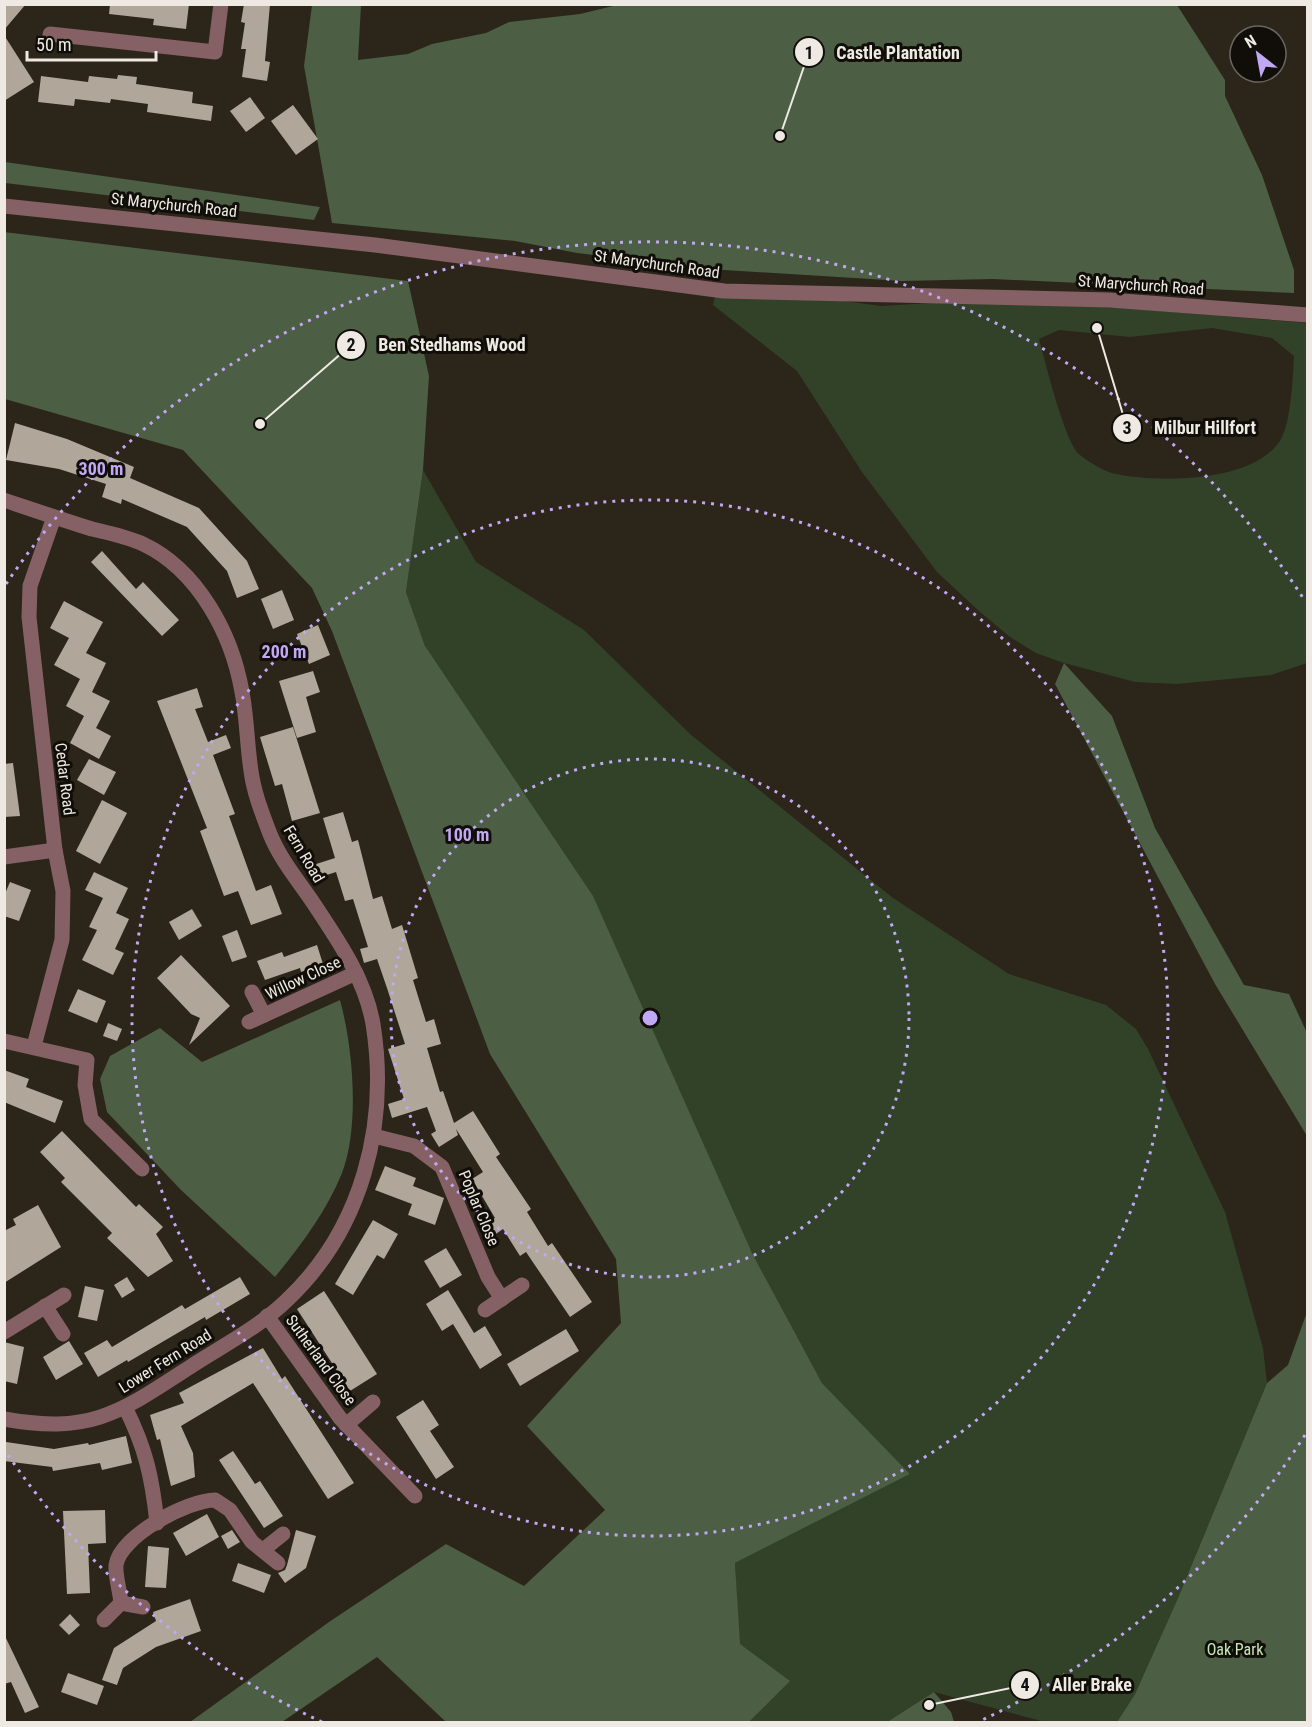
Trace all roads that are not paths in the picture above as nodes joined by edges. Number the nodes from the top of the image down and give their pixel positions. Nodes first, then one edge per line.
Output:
1 (221, 4) edge
2 (50, 34) dead end
3 (4, 206) edge
4 (1308, 315) edge
5 (4, 500) edge
6 (54, 517) junction
7 (55, 850) junction
8 (4, 857) edge
9 (356, 973) junction
10 (252, 992) dead end
11 (264, 1015) junction
12 (249, 1022) dead end
13 (4, 1041) edge
14 (34, 1046) junction
15 (374, 1136) junction
16 (142, 1169) dead end
17 (522, 1285) dead end
18 (64, 1295) dead end
19 (502, 1299) junction
20 (45, 1306) junction
21 (485, 1310) dead end
22 (267, 1316) junction
23 (4, 1332) edge
24 (63, 1334) dead end
25 (374, 1402) dead end
26 (125, 1407) junction
27 (4, 1419) edge
28 (346, 1425) junction
29 (415, 1496) dead end
30 (157, 1523) junction
31 (283, 1534) dead end
32 (263, 1550) junction
33 (278, 1563) dead end
34 (121, 1603) junction
35 (143, 1607) dead end
36 (104, 1620) dead end

1 - 2 street
3 - 4 street, St Marychurch Road
5 - 6 street, Fern Road
6 - 7 street, Cedar Road
6 - 9 street, Fern Road
7 - 8 street
7 - 14 street, Cedar Road
9 - 11 street, Willow Close
9 - 15 street, Fern Road
10 - 11 street, Willow Close
11 - 12 street, Willow Close
13 - 14 street
14 - 16 street
15 - 19 street, Poplar Close
15 - 22 street, Fern Road
17 - 19 street
18 - 20 street
19 - 21 street
20 - 23 street
20 - 24 street
22 - 26 street, Lower Fern Road
22 - 28 street, Sutherland Close
25 - 28 street, Sutherland Close
26 - 27 street, Lower Fern Road
26 - 30 street
28 - 29 street, Sutherland Close
30 - 32 street
30 - 34 street
31 - 32 street
32 - 33 street
34 - 35 street
34 - 36 street

